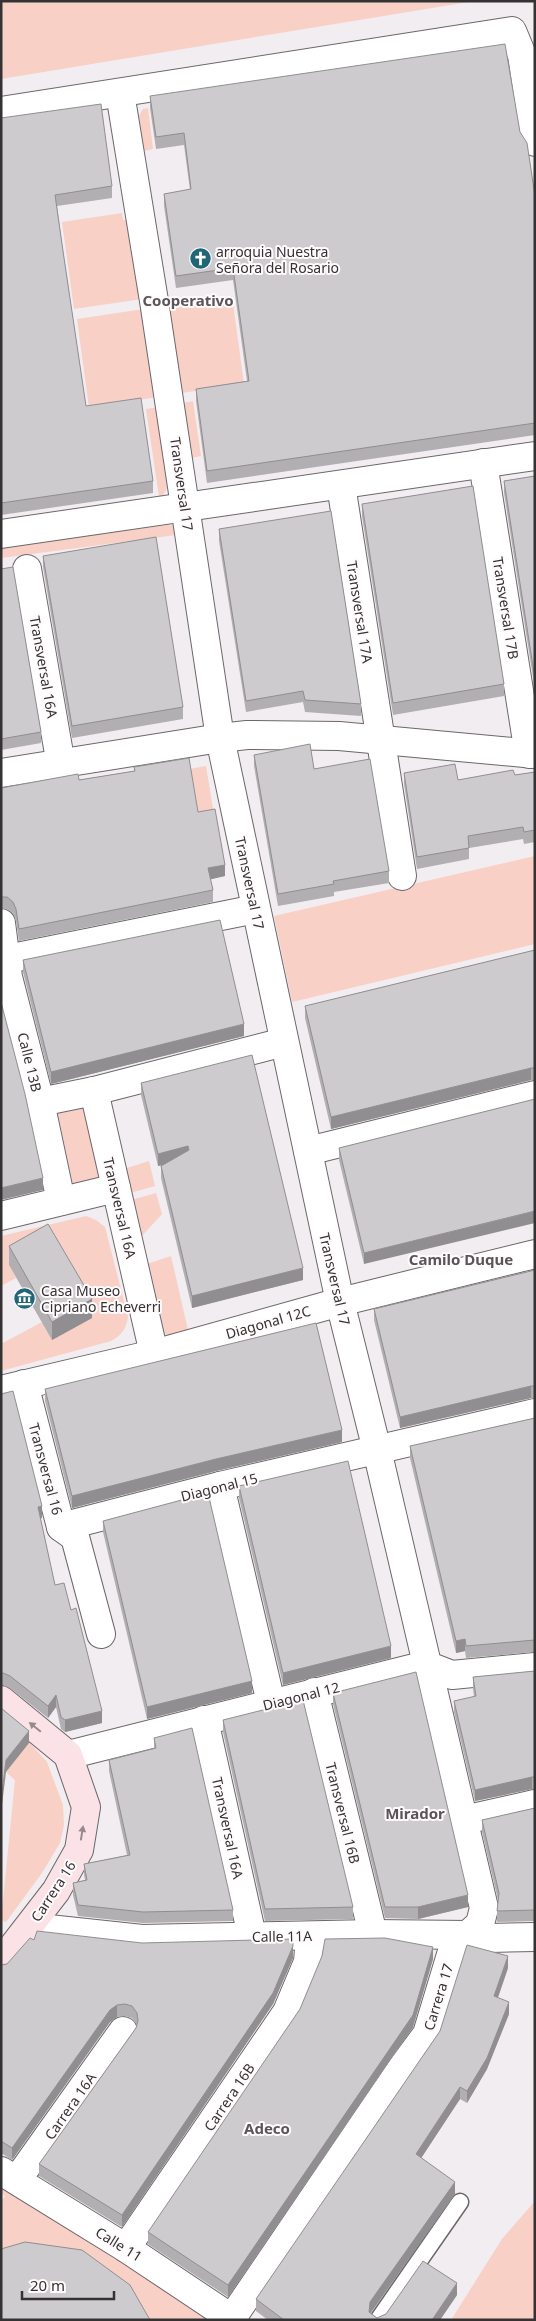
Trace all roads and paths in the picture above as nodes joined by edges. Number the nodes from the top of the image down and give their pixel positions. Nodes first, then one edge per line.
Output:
1 (120, 93) junction
2 (1, 111) edge
3 (535, 142) edge
4 (535, 456) edge
5 (483, 463) junction
6 (340, 485) junction
7 (186, 507) junction
8 (1, 534) edge
9 (27, 569) dead end
10 (220, 738) junction
11 (380, 740) junction
12 (532, 754) edge
13 (61, 765) junction
14 (1, 773) edge
15 (402, 876) dead end
16 (256, 910) junction
17 (1, 923) edge
18 (5, 971) edge
19 (284, 1042) junction
20 (94, 1090) junction
21 (535, 1095) edge
22 (40, 1102) junction
23 (308, 1151) junction
24 (116, 1188) junction
25 (61, 1202) junction
26 (1, 1216) edge
27 (535, 1254) edge
28 (340, 1302) junction
29 (154, 1354) junction
30 (12, 1387) edge
31 (535, 1413) edge
32 (377, 1450) junction
33 (220, 1486) junction
34 (61, 1527) junction
35 (101, 1634) dead end
36 (426, 1665) junction
37 (535, 1667) edge
38 (314, 1692) junction
39 (1, 1700) edge
40 (271, 1703) junction
41 (204, 1720) junction
42 (68, 1754) junction
43 (535, 1804) edge
44 (464, 1820) junction
45 (30, 1926) junction
46 (373, 1934) junction
47 (468, 1935) junction
48 (252, 1936) junction
49 (310, 1936) junction
50 (535, 1937) edge
51 (1, 1962) edge
52 (123, 2031) dead end
53 (9, 2176) edge
54 (460, 2202) dead end
55 (126, 2248) junction
56 (233, 2319) edge
57 (378, 2320) edge

1 - 2 street
1 - 3 street
1 - 7 street, Transversal 17
4 - 5 street
5 - 6 street
5 - 12 street, Transversal 17B
6 - 7 street
6 - 11 street, Transversal 17A
7 - 8 street
7 - 10 street, Transversal 17
9 - 13 street, Transversal 16A
10 - 11 street
10 - 13 street
10 - 16 street, Transversal 17
11 - 12 street
11 - 15 street
13 - 14 street
16 - 18 street
16 - 19 street, Transversal 17
17 - 18 street, Calle 13B
18 - 22 street, Calle 13B
19 - 20 street
19 - 23 street, Transversal 17
20 - 22 street
20 - 24 street, Transversal 16A
21 - 23 street
22 - 25 street, Calle 13B
23 - 28 street, Transversal 17
24 - 25 street
24 - 29 street, Transversal 16A
25 - 26 street
27 - 28 street, Diagonal 12C
28 - 29 street, Diagonal 12C
28 - 32 street, Transversal 17
29 - 30 street, Diagonal 12C
30 - 34 street, Transversal 16
31 - 32 street, Diagonal 15
32 - 33 street, Diagonal 15
32 - 36 street, Transversal 17
33 - 34 street, Diagonal 15
33 - 40 street
34 - 35 street, Transversal 16
36 - 37 street
36 - 38 street, Diagonal 12
36 - 44 street, Carrera 17
38 - 40 street, Diagonal 12
38 - 46 street, Transversal 16B
42 -> 39 street
40 - 41 street, Diagonal 12
41 - 42 street, Diagonal 12
41 - 48 street, Transversal 16A
45 -> 42 street, Carrera 16
43 - 44 street
44 - 47 street, Carrera 17
45 - 48 street, Calle 11A
45 - 51 street, Carrera 16
46 - 47 street, Calle 11A
46 - 49 street, Calle 11A
47 - 50 street, Calle 11A
47 - 56 street, Carrera 17
48 - 49 street, Calle 11A
49 - 55 street, Carrera 16B
52 - 53 street, Carrera 16A
53 - 55 street, Calle 11
54 - 57 lane
55 - 56 street, Calle 11

